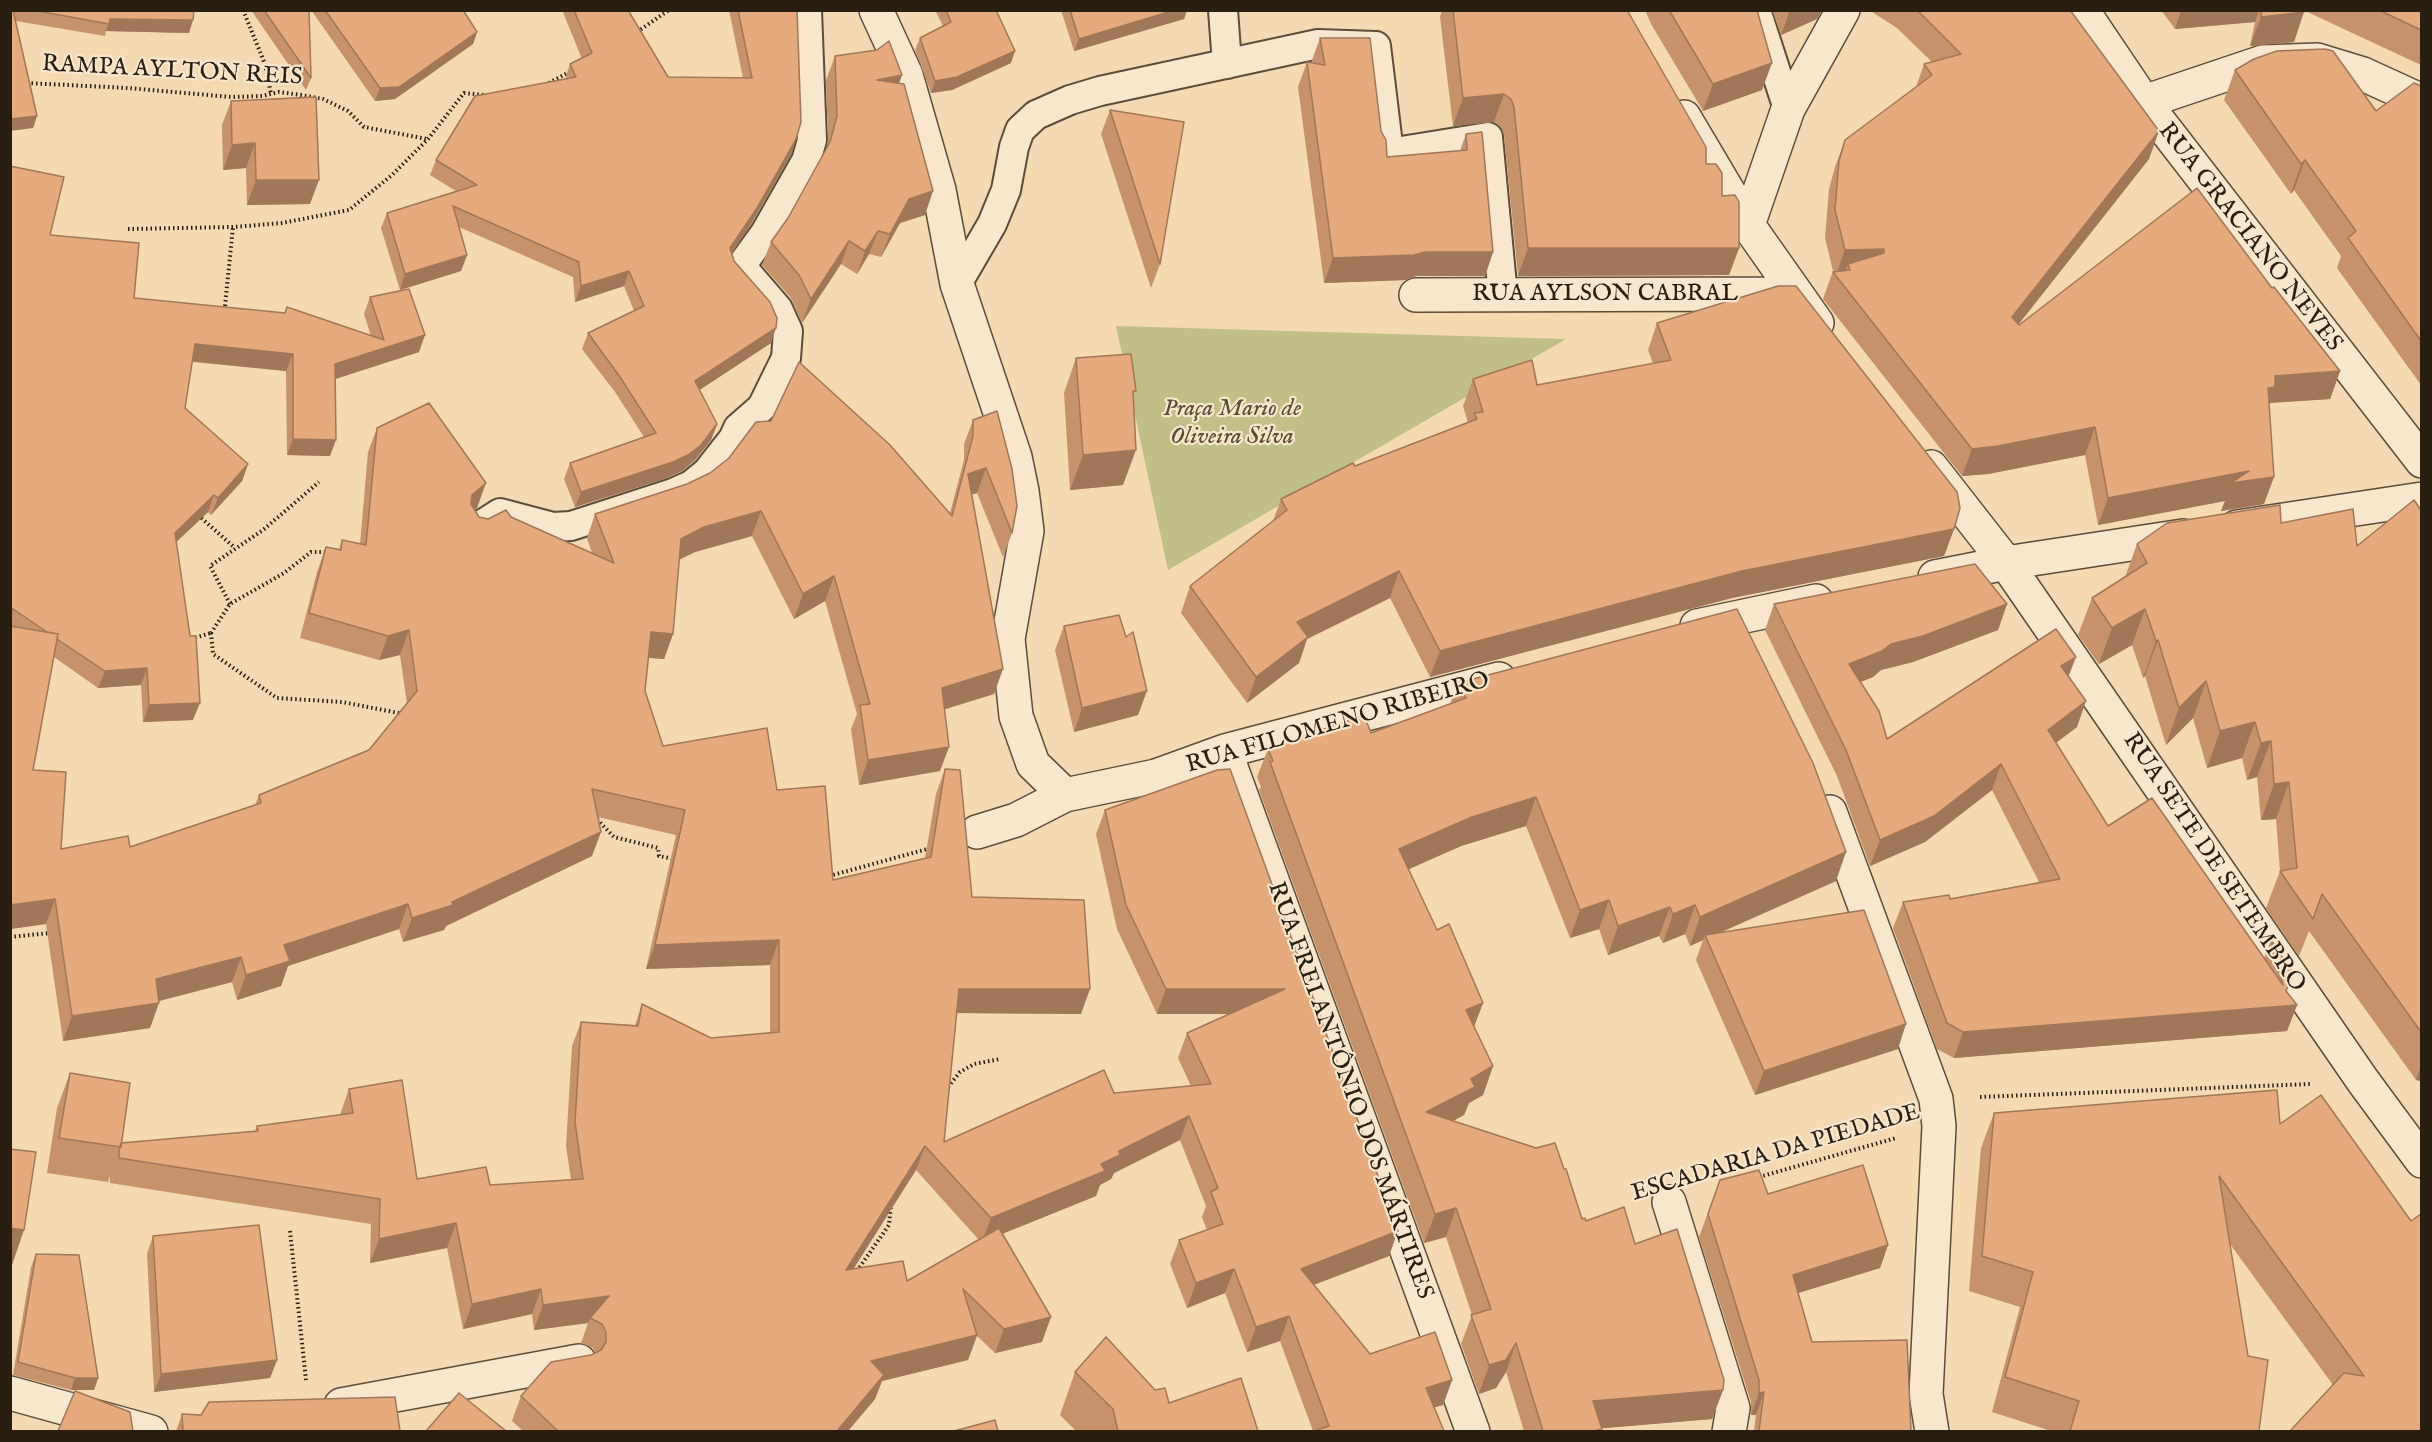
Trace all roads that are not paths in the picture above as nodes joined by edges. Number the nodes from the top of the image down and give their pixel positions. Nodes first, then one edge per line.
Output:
1 (807, 10) edge
2 (876, 10) edge
3 (1223, 10) edge
4 (1755, 10) edge
5 (1843, 10) edge
6 (2082, 10) edge
7 (1227, 64) junction
8 (1670, 93) edge
9 (2421, 101) edge
10 (2144, 102) junction
11 (1788, 110) junction
12 (1748, 225) junction
13 (957, 284) junction
14 (1795, 294) junction
15 (1416, 295) dead end
16 (1503, 296) junction
17 (1839, 350) edge
18 (1912, 442) edge
19 (2421, 461) edge
20 (2421, 499) edge
21 (477, 527) edge
22 (2006, 563) junction
23 (1903, 584) edge
24 (1846, 595) edge
25 (1737, 616) junction
26 (1669, 634) edge
27 (1753, 647) edge
28 (1532, 670) edge
29 (1225, 751) junction
30 (1820, 784) edge
31 (1065, 795) junction
32 (977, 832) road end
33 (2416, 1143) edge
34 (1669, 1203) dead end
35 (579, 1362) edge
36 (423, 1390) junction
37 (10, 1393) edge
38 (311, 1411) edge
39 (454, 1418) edge
40 (151, 1431) edge
41 (1473, 1431) edge
42 (1729, 1431) edge
43 (1932, 1431) edge

1 - 21 lane
2 - 13 street
3 - 7 lane
4 - 11 lane
5 - 11 street
6 - 10 street, RUA GRACIANO NEVES
7 - 13 lane
7 - 16 lane
8 - 12 street
9 - 10 street
10 - 19 street, RUA GRACIANO NEVES
11 - 12 street
12 - 14 street
13 - 31 street
14 - 16 street, RUA AYLSON CABRAL
14 - 17 street
15 - 16 street, RUA AYLSON CABRAL
18 - 22 street
20 - 22 street
22 - 23 street
22 - 33 street, RUA SETE DE SETEMBRO
24 - 25 street
25 - 26 street
25 - 27 street
28 - 29 street, RUA FILOMENO RIBEIRO
29 - 31 street, RUA FILOMENO RIBEIRO
29 - 41 street, RUA FREI ANTÔNIO DOS MÁRTIRES
30 - 43 street
31 - 32 street, RUA FILOMENO RIBEIRO
34 - 42 street
35 - 36 street
36 - 38 street
36 - 39 street
37 - 40 street

